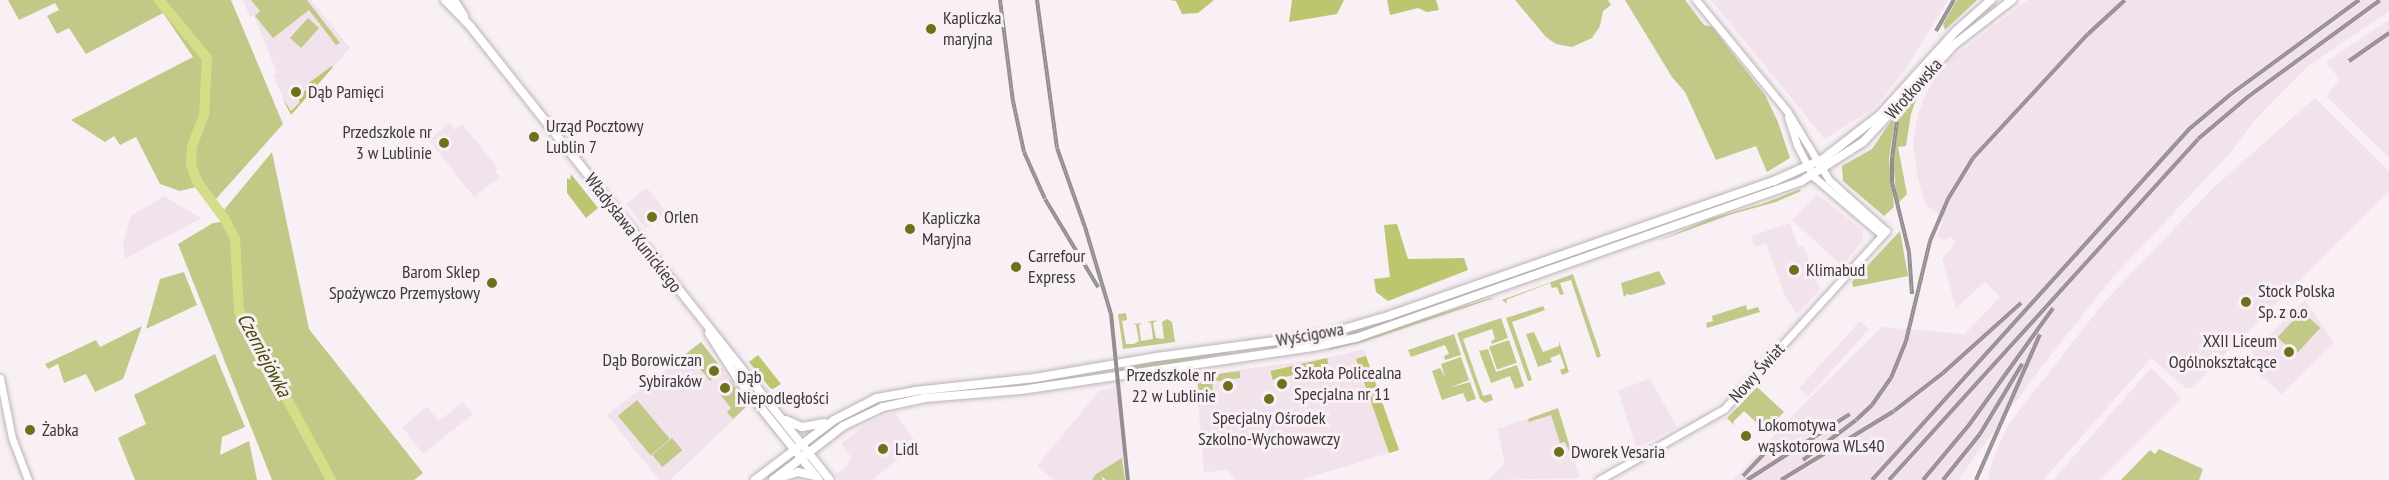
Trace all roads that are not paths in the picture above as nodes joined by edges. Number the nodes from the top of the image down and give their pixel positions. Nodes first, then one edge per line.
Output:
1 (445, 0) edge
2 (454, 0) edge
3 (1696, 0) edge
4 (1991, 0) edge
5 (2012, 0) edge
6 (470, 26) junction
7 (1812, 165) junction
8 (1821, 171) junction
9 (1813, 176) junction
10 (1884, 233) junction
11 (706, 327) junction
12 (0, 378) edge
13 (782, 418) junction
14 (834, 420) junction
15 (782, 434) junction
16 (824, 440) junction
17 (798, 446) junction
18 (805, 455) junction
19 (785, 457) junction
20 (817, 464) junction
21 (818, 478) edge
22 (28, 480) edge
23 (756, 480) edge
24 (775, 480) edge
25 (830, 480) edge
26 (1599, 480) edge

1 - 6 main road, Władysława Kunickiego
2 - 6 main road, Władysława Kunickiego
3 - 7 street
4 - 7 main road, Wrotkowska
5 - 8 main road, Wrotkowska
6 - 11 main road, Władysława Kunickiego
7 - 8 street
7 - 9 street
7 - 14 main road, Wyścigowa
8 - 9 main road, Wrotkowska
8 - 10 street
9 - 10 street
9 - 16 main road, Wyścigowa
10 - 26 street, Nowy Świat
11 - 13 main road, Władysława Kunickiego
11 - 15 main road, Władysława Kunickiego
12 - 22 street
13 - 14 main road
13 - 17 main road, Władysława Kunickiego
14 - 17 main road, Wyścigowa
15 - 17 main road, Władysława Kunickiego
15 - 19 main road
16 - 18 main road, Wyścigowa
16 - 20 main road
17 - 18 main road, Władysława Kunickiego
17 - 19 main road, Wyścigowa
18 - 20 main road, Władysława Kunickiego
18 - 21 main road, Władysława Kunickiego
18 - 24 main road, Wyścigowa
19 - 23 main road, Wyścigowa
20 - 25 main road, Władysława Kunickiego
21 - 24 main road

